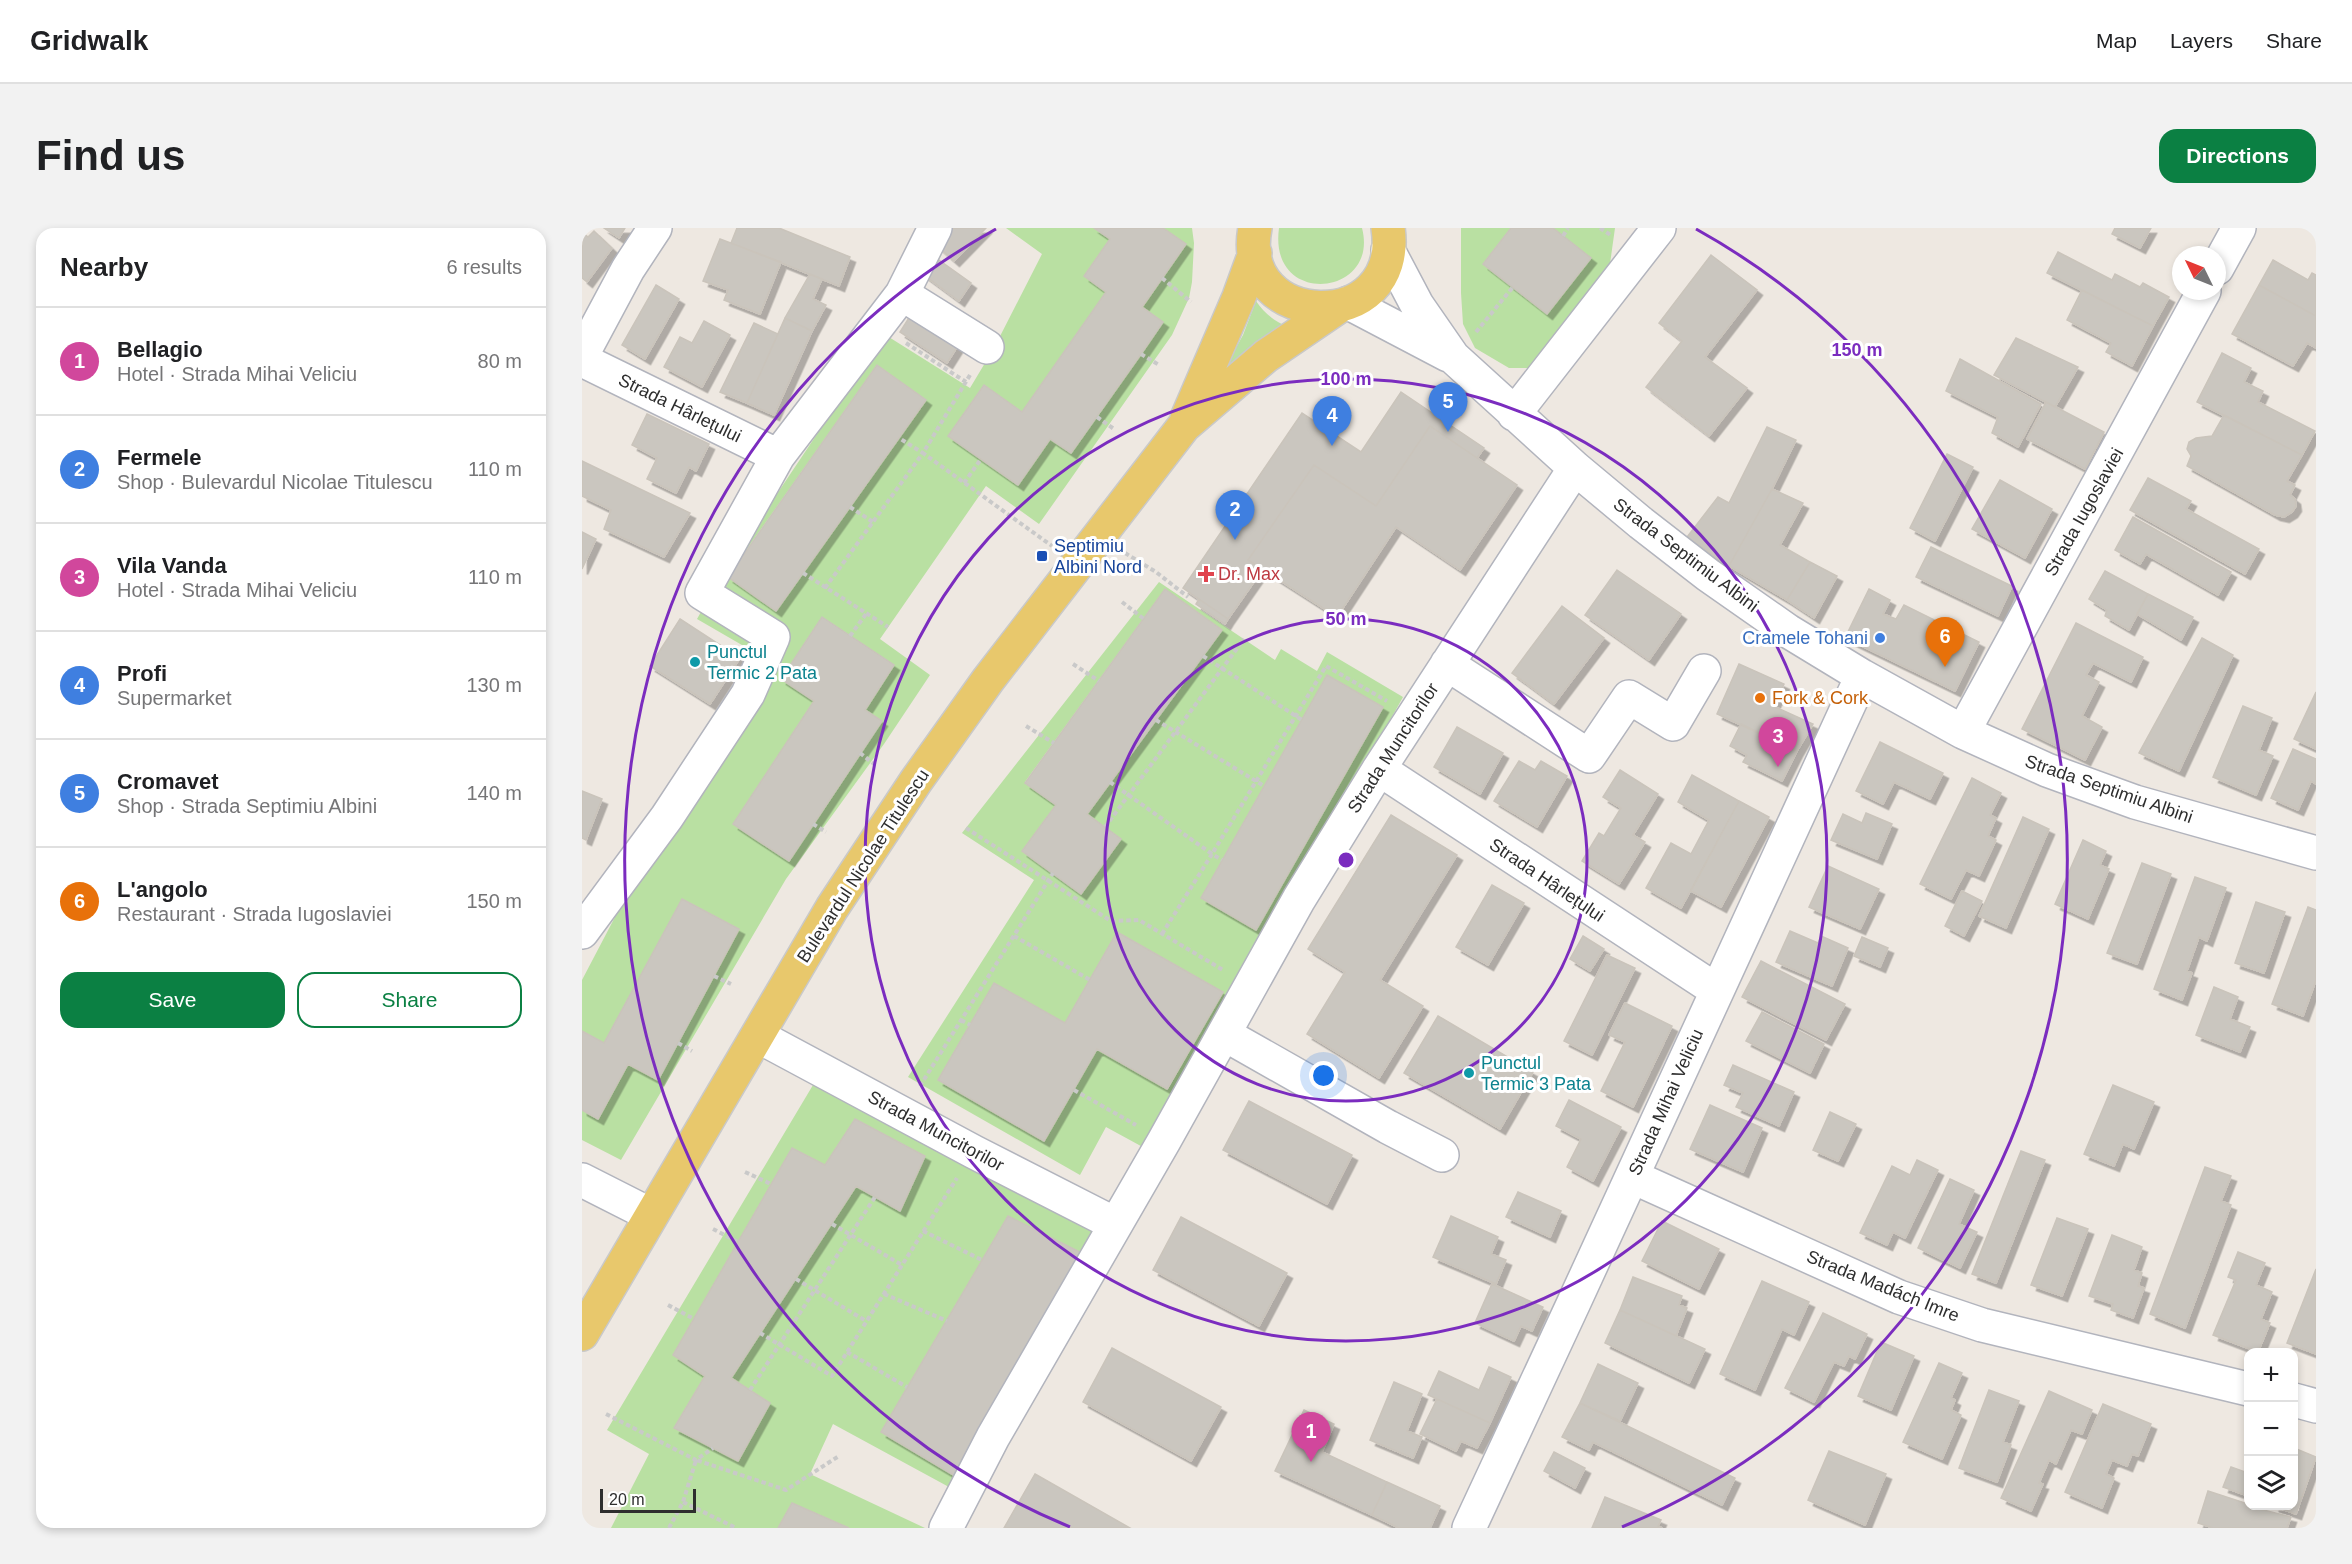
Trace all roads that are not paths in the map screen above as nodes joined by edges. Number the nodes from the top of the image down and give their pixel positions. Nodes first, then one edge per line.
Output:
1 (655, 228) edge
2 (935, 228) edge
3 (1628, 228) edge
4 (1659, 228) edge
5 (2239, 228) edge
6 (1389, 236) edge
7 (1252, 238) edge
8 (2226, 252) edge
9 (1618, 279) junction
10 (902, 294) junction
11 (2199, 300) edge
12 (1344, 305) junction
13 (987, 347) road end
14 (1462, 347) junction
15 (582, 356) edge
16 (582, 360) edge
17 (1514, 414) junction
18 (1184, 426) junction
19 (777, 456) junction
20 (1575, 468) junction
21 (1447, 664) junction
22 (1704, 671) dead end
23 (1862, 676) junction
24 (1964, 732) junction
25 (1379, 769) junction
26 (2316, 853) edge
27 (582, 932) edge
28 (1716, 990) junction
29 (1224, 1034) junction
30 (758, 1036) junction
31 (1442, 1155) dead end
32 (1633, 1177) junction
33 (582, 1180) edge
34 (651, 1215) junction
35 (1115, 1224) junction
36 (582, 1334) edge
37 (2244, 1388) edge
38 (2298, 1401) edge
39 (2316, 1406) edge
40 (946, 1528) edge
41 (1469, 1528) edge

1 - 15 street
2 - 10 street
3 - 9 street
4 - 9 street
5 - 8 street
6 - 12 main road, Bulevardul Nicolae Titulescu
6 - 14 street, Strada Septimiu Albini
7 - 12 main road
7 - 18 main road, Bulevardul Nicolae Titulescu
9 - 17 street
10 - 13 street
10 - 19 street
11 - 24 street, Strada Iugoslaviei
12 - 14 street, Strada Septimiu Albini
12 - 18 main road, Bulevardul Nicolae Titulescu
14 - 17 street, Strada Septimiu Albini
16 - 19 street, Strada Hârlețului
17 - 20 street, Strada Septimiu Albini
18 - 30 main road, Bulevardul Nicolae Titulescu
19 - 27 street
20 - 21 street, Strada Muncitorilor
20 - 23 street, Strada Septimiu Albini
21 - 22 street
21 - 25 street, Strada Muncitorilor
23 - 24 street, Strada Septimiu Albini
23 - 28 street, Strada Mihai Veliciu
24 - 26 street, Strada Septimiu Albini
25 - 28 street, Strada Hârlețului
25 - 29 street, Strada Muncitorilor
28 - 32 street, Strada Mihai Veliciu
29 - 31 street
29 - 35 street, Strada Muncitorilor
30 - 34 main road, Bulevardul Nicolae Titulescu
30 - 35 street, Strada Muncitorilor
32 - 37 street, Strada Madách Imre
32 - 41 street, Strada Mihai Veliciu
33 - 34 street
34 - 36 main road, Bulevardul Nicolae Titulescu
35 - 40 street, Strada Muncitorilor
38 - 39 street

